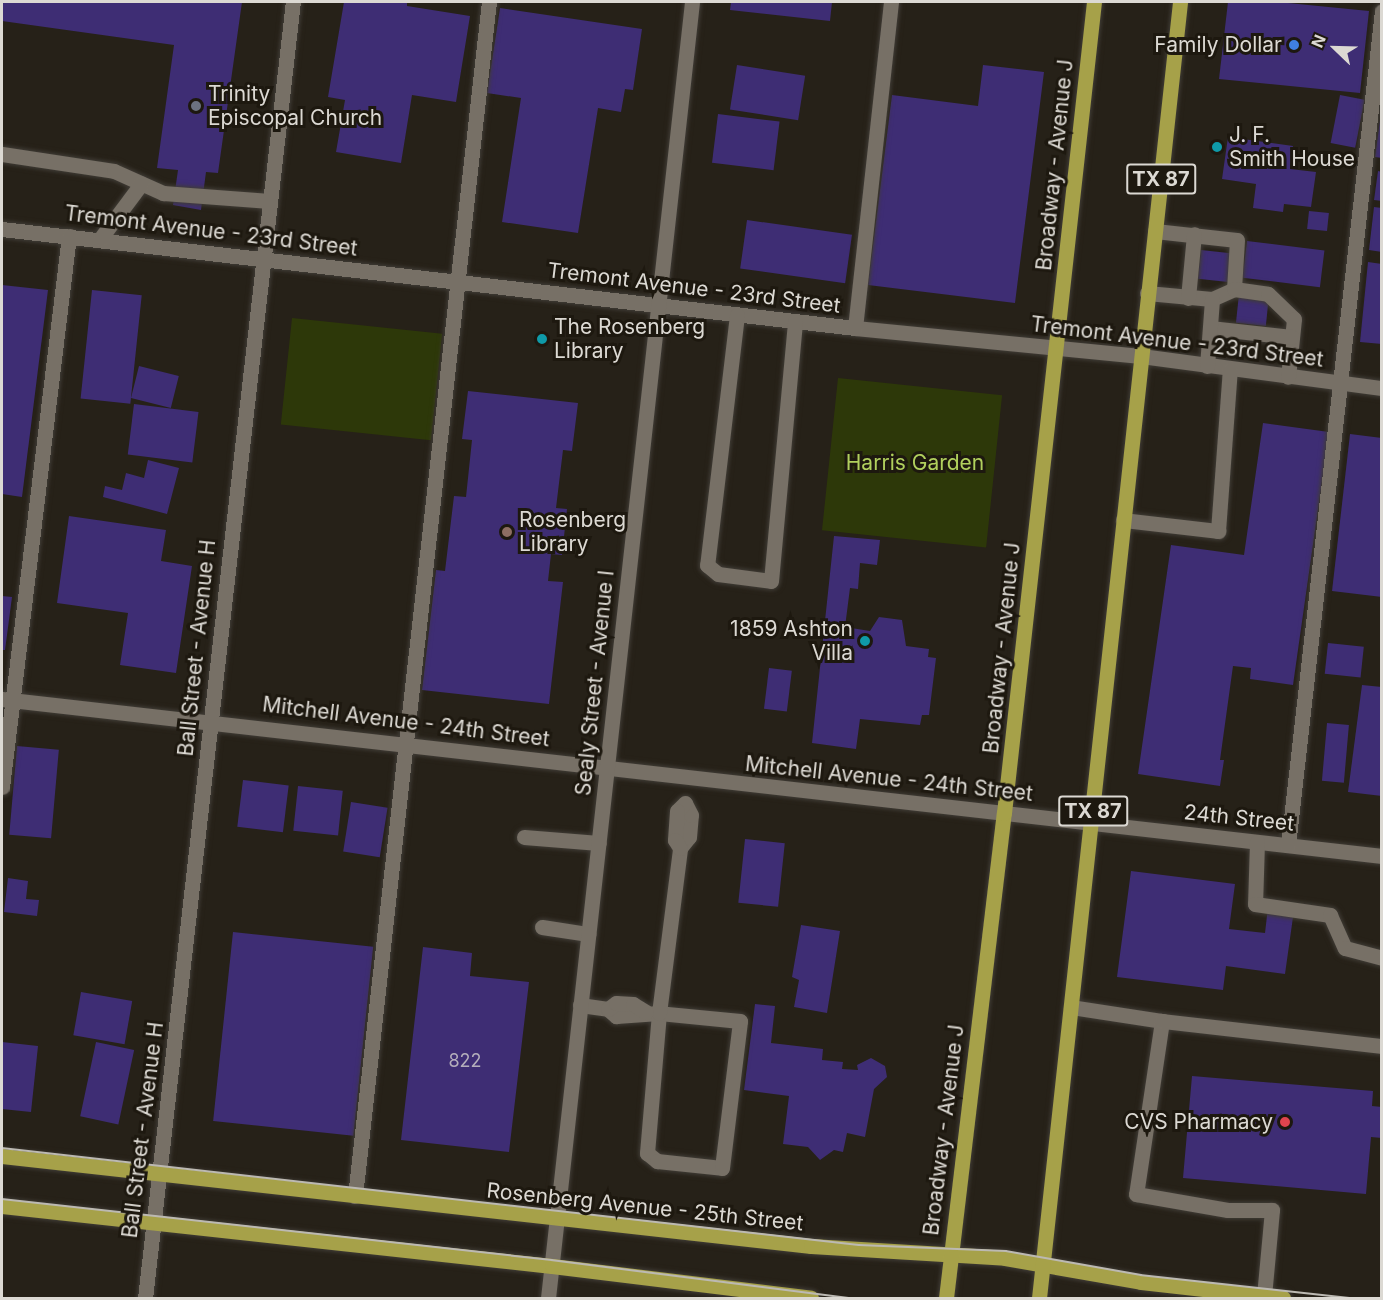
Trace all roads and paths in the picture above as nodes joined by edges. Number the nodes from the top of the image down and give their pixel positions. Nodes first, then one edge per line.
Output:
1 (293, 2) edge
2 (489, 2) edge
3 (692, 2) edge
4 (891, 2) edge
5 (1094, 2) edge
6 (1180, 2) edge
7 (1382, 11) edge
8 (2, 154) edge
9 (141, 184) junction
10 (270, 201) junction
11 (2, 229) edge
12 (1155, 231) junction
13 (1194, 234) junction
14 (69, 236) junction
15 (100, 239) junction
16 (264, 258) junction
17 (458, 280) junction
18 (1234, 289) junction
19 (1147, 292) junction
20 (1188, 298) junction
21 (1212, 299) junction
22 (659, 304) junction
23 (737, 315) junction
24 (795, 321) junction
25 (855, 328) junction
26 (1210, 328) junction
27 (1292, 337) junction
28 (1056, 347) junction
29 (1141, 356) junction
30 (1207, 366) junction
31 (1230, 369) junction
32 (1288, 377) junction
33 (1340, 384) junction
34 (1382, 388) edge
35 (1123, 520) junction
36 (6, 700) edge
37 (210, 720) junction
38 (406, 743) junction
39 (607, 768) junction
40 (687, 777) junction
41 (2, 787) edge
42 (1004, 813) junction
43 (1091, 823) junction
44 (524, 837) dead end
45 (1257, 842) junction
46 (599, 843) junction
47 (1288, 845) junction
48 (1382, 856) edge
49 (542, 927) dead end
50 (588, 934) junction
51 (1382, 958) edge
52 (580, 1005) junction
53 (1071, 1007) junction
54 (653, 1013) junction
55 (1162, 1021) junction
56 (1382, 1047) edge
57 (2, 1156) edge
58 (160, 1174) junction
59 (355, 1196) junction
60 (2, 1206) edge
61 (556, 1218) junction
62 (154, 1222) junction
63 (951, 1253) junction
64 (552, 1266) junction
65 (1042, 1266) junction
66 (746, 1294) edge
67 (1264, 1297) junction
68 (145, 1299) edge
69 (548, 1299) edge
70 (811, 1299) edge
71 (945, 1299) edge
72 (1039, 1299) edge
73 (1283, 1299) edge

1 - 10 street, Ball Street - Avenue H
2 - 17 street
3 - 22 street, Sealy Street - Avenue I
4 - 25 street
5 - 28 main road, Broadway - Avenue J
6 - 12 main road, TX 87
7 - 33 street
8 - 9 street
9 - 10 street
9 - 15 street
10 - 16 street, Ball Street - Avenue H
11 - 14 street, Tremont Avenue - 23rd Street
12 - 13 street
12 - 19 main road, TX 87
13 - 18 street
13 - 20 street
14 - 15 street, Tremont Avenue - 23rd Street
14 - 36 street
15 - 16 street, Tremont Avenue - 23rd Street
16 - 17 street, Tremont Avenue - 23rd Street
16 - 37 street, Ball Street - Avenue H
17 - 22 street, Tremont Avenue - 23rd Street
17 - 38 street
18 - 21 street
18 - 27 street
19 - 20 street
19 - 29 main road, TX 87
20 - 21 street
21 - 26 street
22 - 23 street, Tremont Avenue - 23rd Street
22 - 39 street, Sealy Street - Avenue I
23 - 24 street, Tremont Avenue - 23rd Street
23 - 24 street
24 - 25 street, Tremont Avenue - 23rd Street
25 - 28 street, Tremont Avenue - 23rd Street
26 - 27 street
26 - 30 street
27 - 32 street
28 - 29 street, Tremont Avenue - 23rd Street
28 - 42 main road, Broadway - Avenue J
29 - 30 street, Tremont Avenue - 23rd Street
29 - 35 main road, TX 87
30 - 31 street, Tremont Avenue - 23rd Street
31 - 32 street, Tremont Avenue - 23rd Street
31 - 35 street
32 - 33 street, Tremont Avenue - 23rd Street
33 - 34 street, Tremont Avenue - 23rd Street
33 - 47 street
35 - 43 main road, TX 87
36 - 37 street, Mitchell Avenue - 24th Street
36 - 41 street
37 - 38 street, Mitchell Avenue - 24th Street
37 - 58 street, Ball Street - Avenue H
38 - 39 street, Mitchell Avenue - 24th Street
38 - 59 street
39 - 40 street, Mitchell Avenue - 24th Street
39 - 46 street, Sealy Street - Avenue I
40 - 42 street, Mitchell Avenue - 24th Street
40 - 54 street
42 - 43 street, Mitchell Avenue - 24th Street
42 - 63 main road, Broadway - Avenue J
43 - 45 street, 24th Street
43 - 53 main road, TX 87
44 - 46 street
45 - 47 street, 24th Street
45 - 51 street
46 - 50 street, Sealy Street - Avenue I
47 - 48 street, 24th Street
49 - 50 street
50 - 52 street, Sealy Street - Avenue I
52 - 54 street
52 - 61 street, Sealy Street - Avenue I
53 - 55 street
53 - 65 main road, TX 87
54 - 54 street
55 - 56 street
55 - 67 street
57 - 58 main road, Rosenberg Avenue - 25th Street
58 - 59 main road, Rosenberg Avenue - 25th Street
58 - 62 street, Ball Street - Avenue H
59 - 61 main road, Rosenberg Avenue - 25th Street
60 - 62 main road
61 - 63 main road, Rosenberg Avenue - 25th Street
61 - 64 street, Sealy Street - Avenue I
62 - 64 main road
62 - 68 street, Ball Street - Avenue H
63 - 65 main road, Rosenberg Avenue - 25th Street
63 - 71 main road, Broadway - Avenue J
64 - 66 main road
64 - 69 street, Sealy Street - Avenue I
65 - 67 main road, Rosenberg Avenue - 25th Street
65 - 72 main road, TX 87
66 - 70 main road
67 - 73 main road, Rosenberg Avenue - 25th Street

